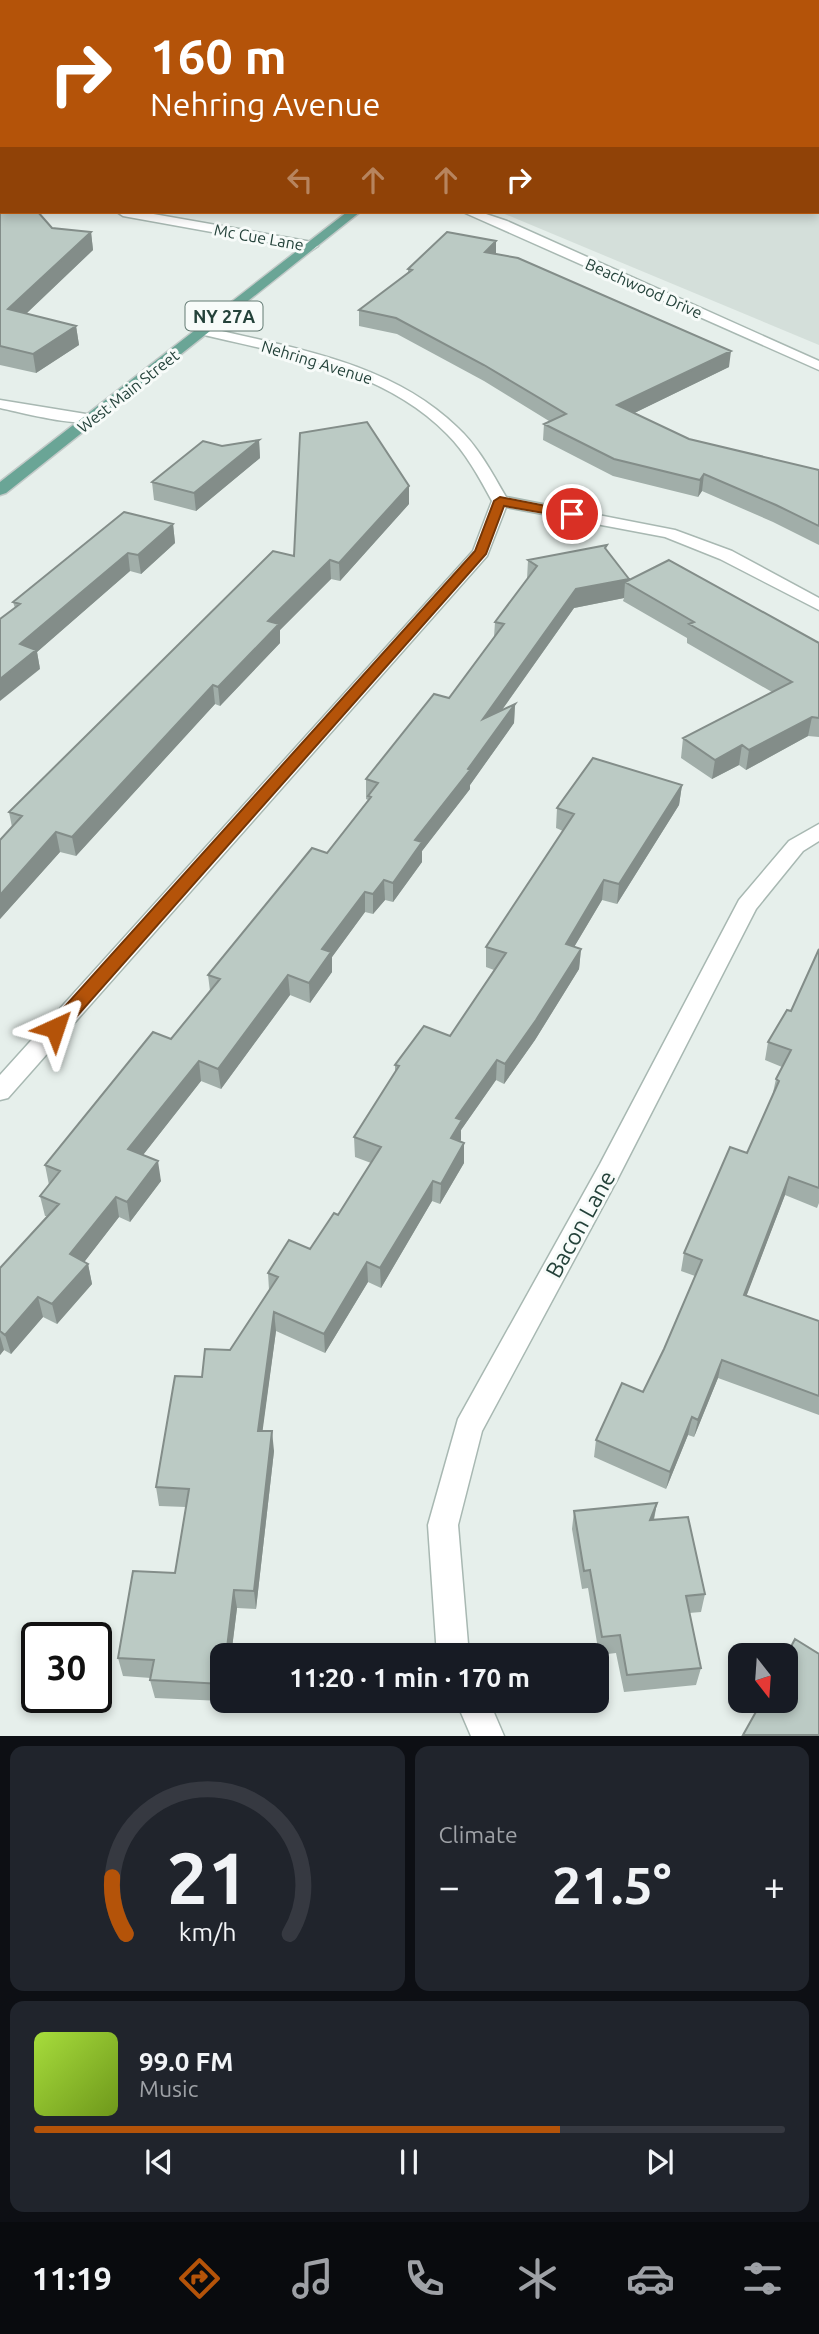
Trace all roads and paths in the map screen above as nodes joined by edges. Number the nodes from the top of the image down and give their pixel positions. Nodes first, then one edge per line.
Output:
1 (134, 214) edge
2 (352, 214) edge
3 (475, 214) edge
4 (312, 246) junction
5 (205, 331) junction
6 (819, 366) edge
7 (0, 404) edge
8 (92, 419) junction
9 (0, 490) edge
10 (500, 501) junction
11 (819, 605) edge
12 (819, 831) edge
13 (0, 1091) edge
14 (452, 1643) edge
15 (478, 1713) edge
16 (488, 1735) edge

1 - 4 street, Mc Cue Lane
2 - 4 main road, West Main Street / NY 27A
3 - 6 street, Beachwood Drive
4 - 5 main road, West Main Street / NY 27A
5 - 8 main road, West Main Street / NY 27A
5 - 10 street, Nehring Avenue
7 - 8 street
8 - 9 main road, West Main Street / NY 27A
10 - 11 street
10 - 13 street
12 - 14 street, Bacon Lane
15 - 16 street

